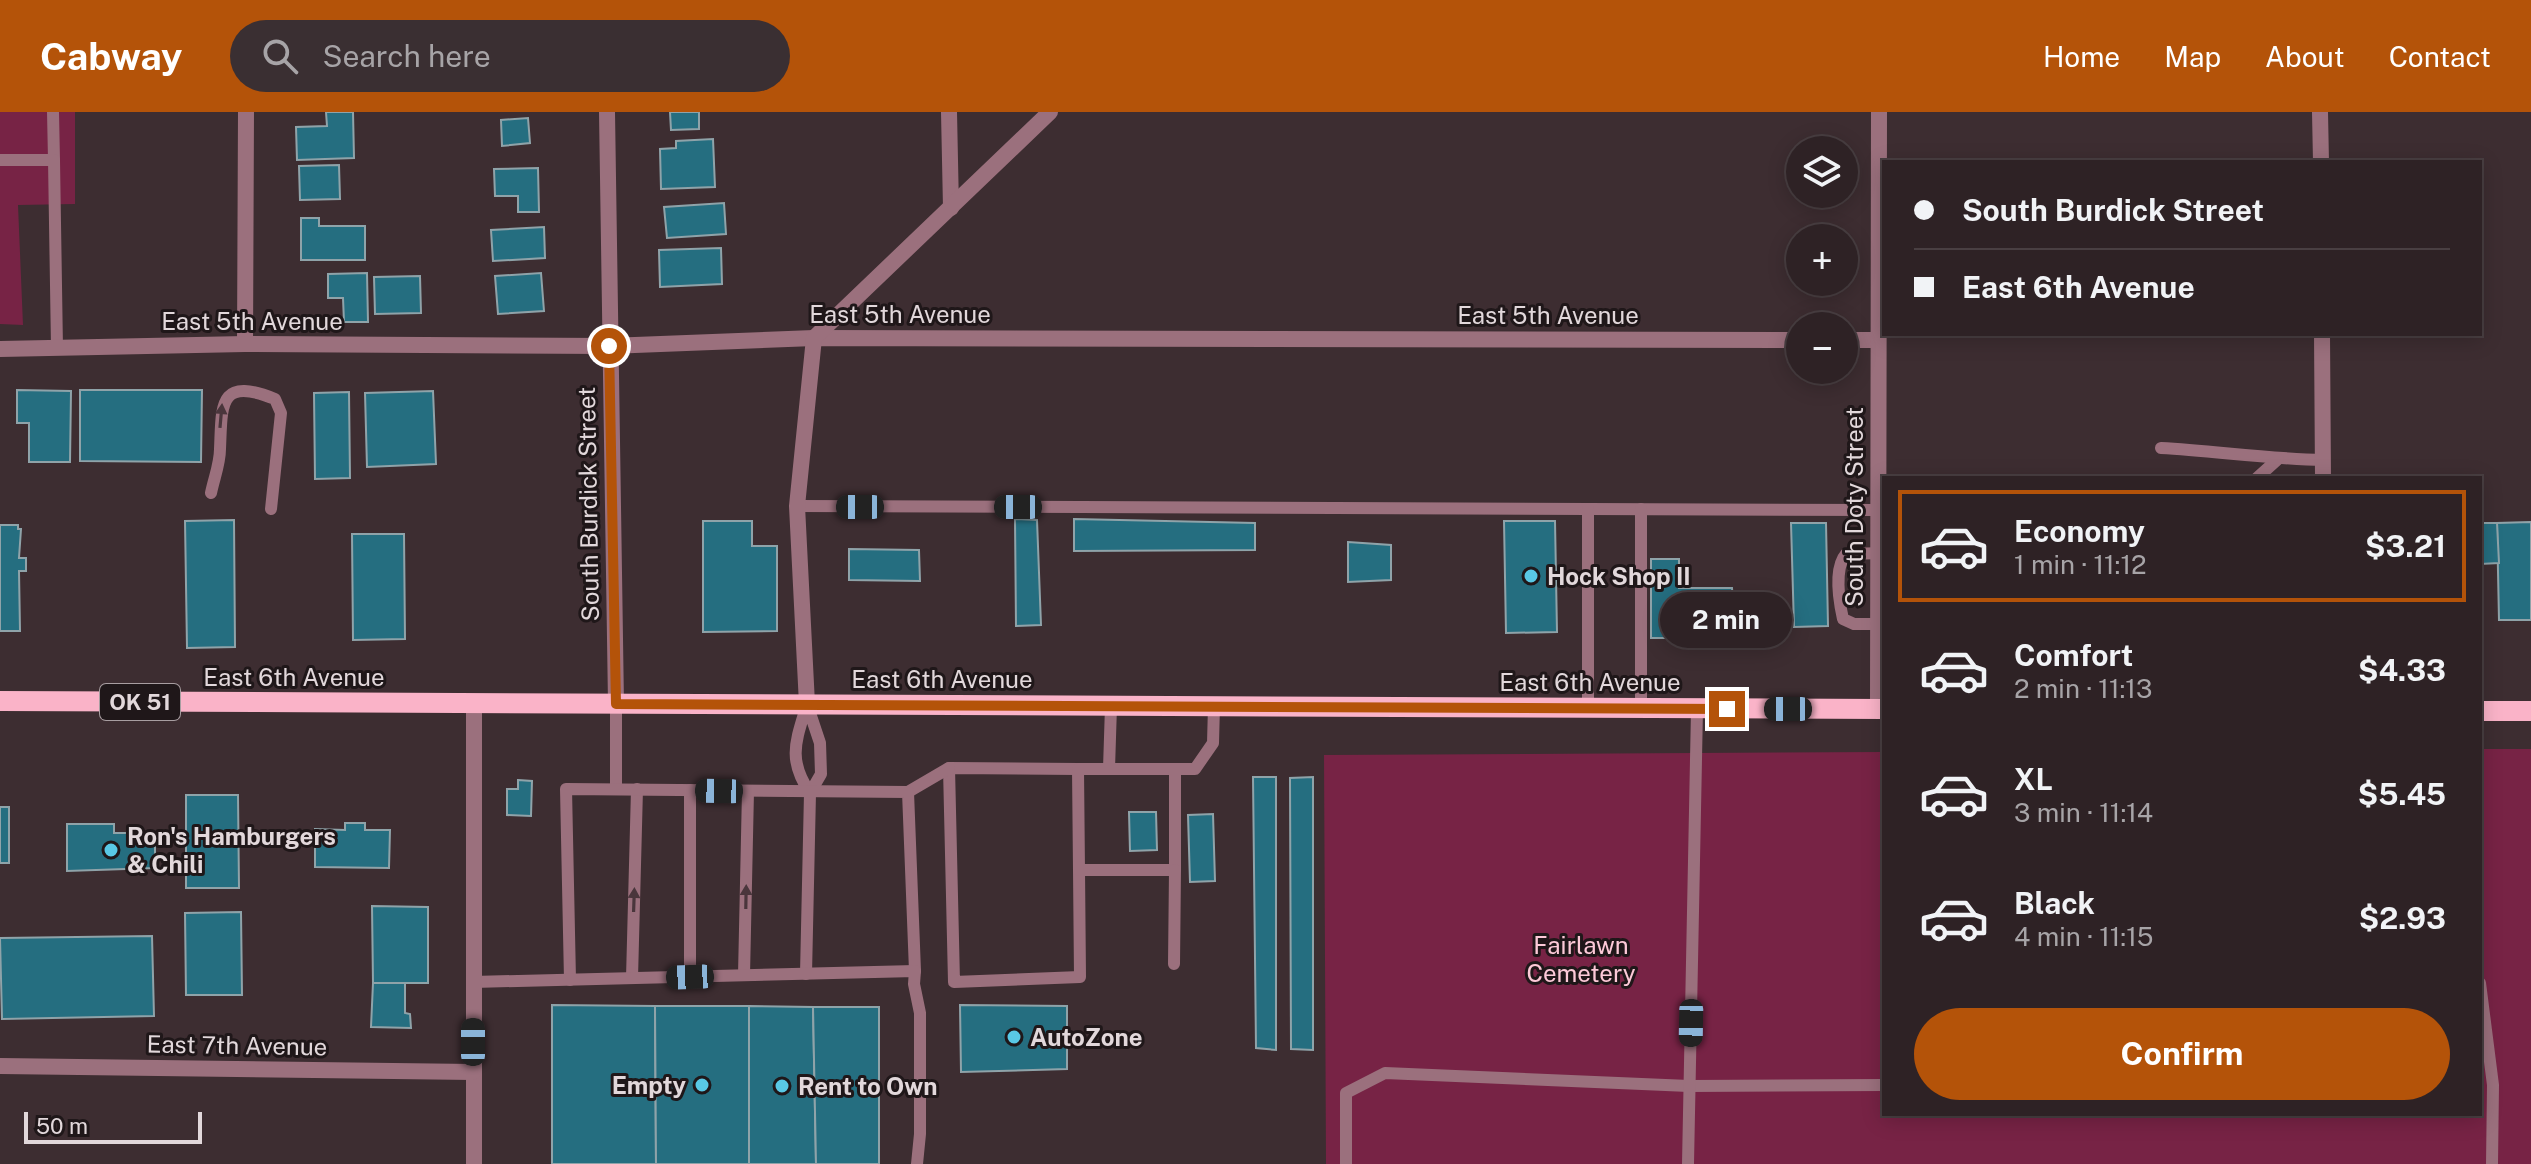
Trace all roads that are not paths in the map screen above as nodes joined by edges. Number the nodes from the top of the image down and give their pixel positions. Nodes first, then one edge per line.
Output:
1 (53, 112) edge
2 (246, 112) edge
3 (607, 112) edge
4 (949, 112) edge
5 (1050, 112) edge
6 (1879, 112) edge
7 (2320, 112) edge
8 (0, 160) edge
9 (54, 160) junction
10 (2321, 160) edge
11 (951, 208) junction
12 (2322, 336) edge
13 (814, 338) junction
14 (1786, 340) edge
15 (1858, 340) edge
16 (1878, 340) junction
17 (245, 344) junction
18 (609, 346) junction
19 (57, 348) junction
20 (0, 349) edge
21 (2161, 448) dead end
22 (2278, 459) junction
23 (2323, 460) junction
24 (2259, 476) edge
25 (2323, 476) edge
26 (211, 493) dead end
27 (797, 506) junction
28 (271, 509) dead end
29 (1588, 509) junction
30 (1641, 509) junction
31 (1879, 510) junction
32 (1881, 553) edge
33 (1881, 624) edge
34 (0, 701) edge
35 (474, 704) junction
36 (616, 704) junction
37 (807, 704) junction
38 (1111, 706) junction
39 (1214, 706) junction
40 (1588, 708) junction
41 (1641, 708) junction
42 (1697, 709) junction
43 (1881, 709) edge
44 (2482, 711) edge
45 (2531, 711) edge
46 (949, 768) junction
47 (1078, 769) junction
48 (1109, 769) junction
49 (1175, 770) junction
50 (616, 789) junction
51 (637, 789) junction
52 (690, 790) junction
53 (748, 791) junction
54 (908, 792) junction
55 (810, 793) junction
56 (1079, 870) junction
57 (1175, 870) junction
58 (1174, 964) dead end
59 (915, 971) junction
60 (806, 974) junction
61 (744, 975) junction
62 (690, 977) junction
63 (632, 978) junction
64 (570, 980) junction
65 (473, 982) junction
66 (2482, 1017) edge
67 (0, 1066) edge
68 (473, 1072) junction
69 (1882, 1085) edge
70 (2486, 1085) edge
71 (1689, 1086) junction
72 (474, 1164) edge
73 (917, 1164) edge
74 (1346, 1164) edge
75 (1688, 1164) edge
76 (2492, 1164) edge

1 - 9 lane
2 - 17 street
3 - 18 street, South Burdick Street
4 - 11 street
5 - 11 street
6 - 16 street, South Doty Street
7 - 10 street
8 - 9 lane
9 - 19 lane
11 - 13 street
12 - 23 street
13 - 14 street, East 5th Avenue
13 - 18 street, East 5th Avenue
13 - 27 street
15 - 16 street
16 - 31 street, South Doty Street
17 - 18 street, East 5th Avenue
17 - 19 street, East 5th Avenue
18 - 36 street, South Burdick Street
19 - 20 street, East 5th Avenue
21 - 22 lane
22 - 23 lane
22 - 24 lane
23 - 25 street
26 -> 28 lane
27 - 29 lane
27 - 37 street
29 - 30 lane
29 - 40 lane
30 - 31 lane
30 - 41 lane
31 - 32 street, South Doty Street
32 - 33 street, South Doty Street
32 - 33 lane
33 - 43 street, South Doty Street
34 - 35 main road, East 6th Avenue / OK 51
35 - 36 main road, East 6th Avenue / OK 51
35 - 65 street
36 - 37 main road, East 6th Avenue / OK 51
36 - 50 lane
37 - 38 main road, East 6th Avenue / OK 51
37 - 55 lane
37 - 55 lane
38 - 39 main road, East 6th Avenue / OK 51
38 - 48 lane
39 - 40 main road, East 6th Avenue / OK 51
39 - 49 lane
40 - 41 main road, East 6th Avenue / OK 51
41 - 42 main road, East 6th Avenue / OK 51
42 - 43 main road, East 6th Avenue / OK 51
42 - 71 lane
44 - 45 main road
46 - 47 lane
46 - 54 lane
46 - 56 lane
47 - 48 lane
47 - 56 lane
48 - 49 lane
49 - 57 lane
50 - 51 lane
50 - 64 lane
51 - 52 lane
63 -> 51 lane
52 - 53 lane
52 - 62 lane
53 - 55 lane
61 -> 53 lane
54 - 55 lane
54 - 59 lane
55 - 60 lane
56 - 57 lane
57 - 58 lane
59 - 60 lane
59 - 73 lane
60 - 61 lane
61 - 62 lane
62 - 63 lane
63 - 64 lane
64 - 65 lane
65 - 68 street
66 - 70 lane
67 - 68 street, East 7th Avenue
68 - 72 street
69 - 71 lane
70 - 76 lane
71 - 74 lane
71 - 75 lane

